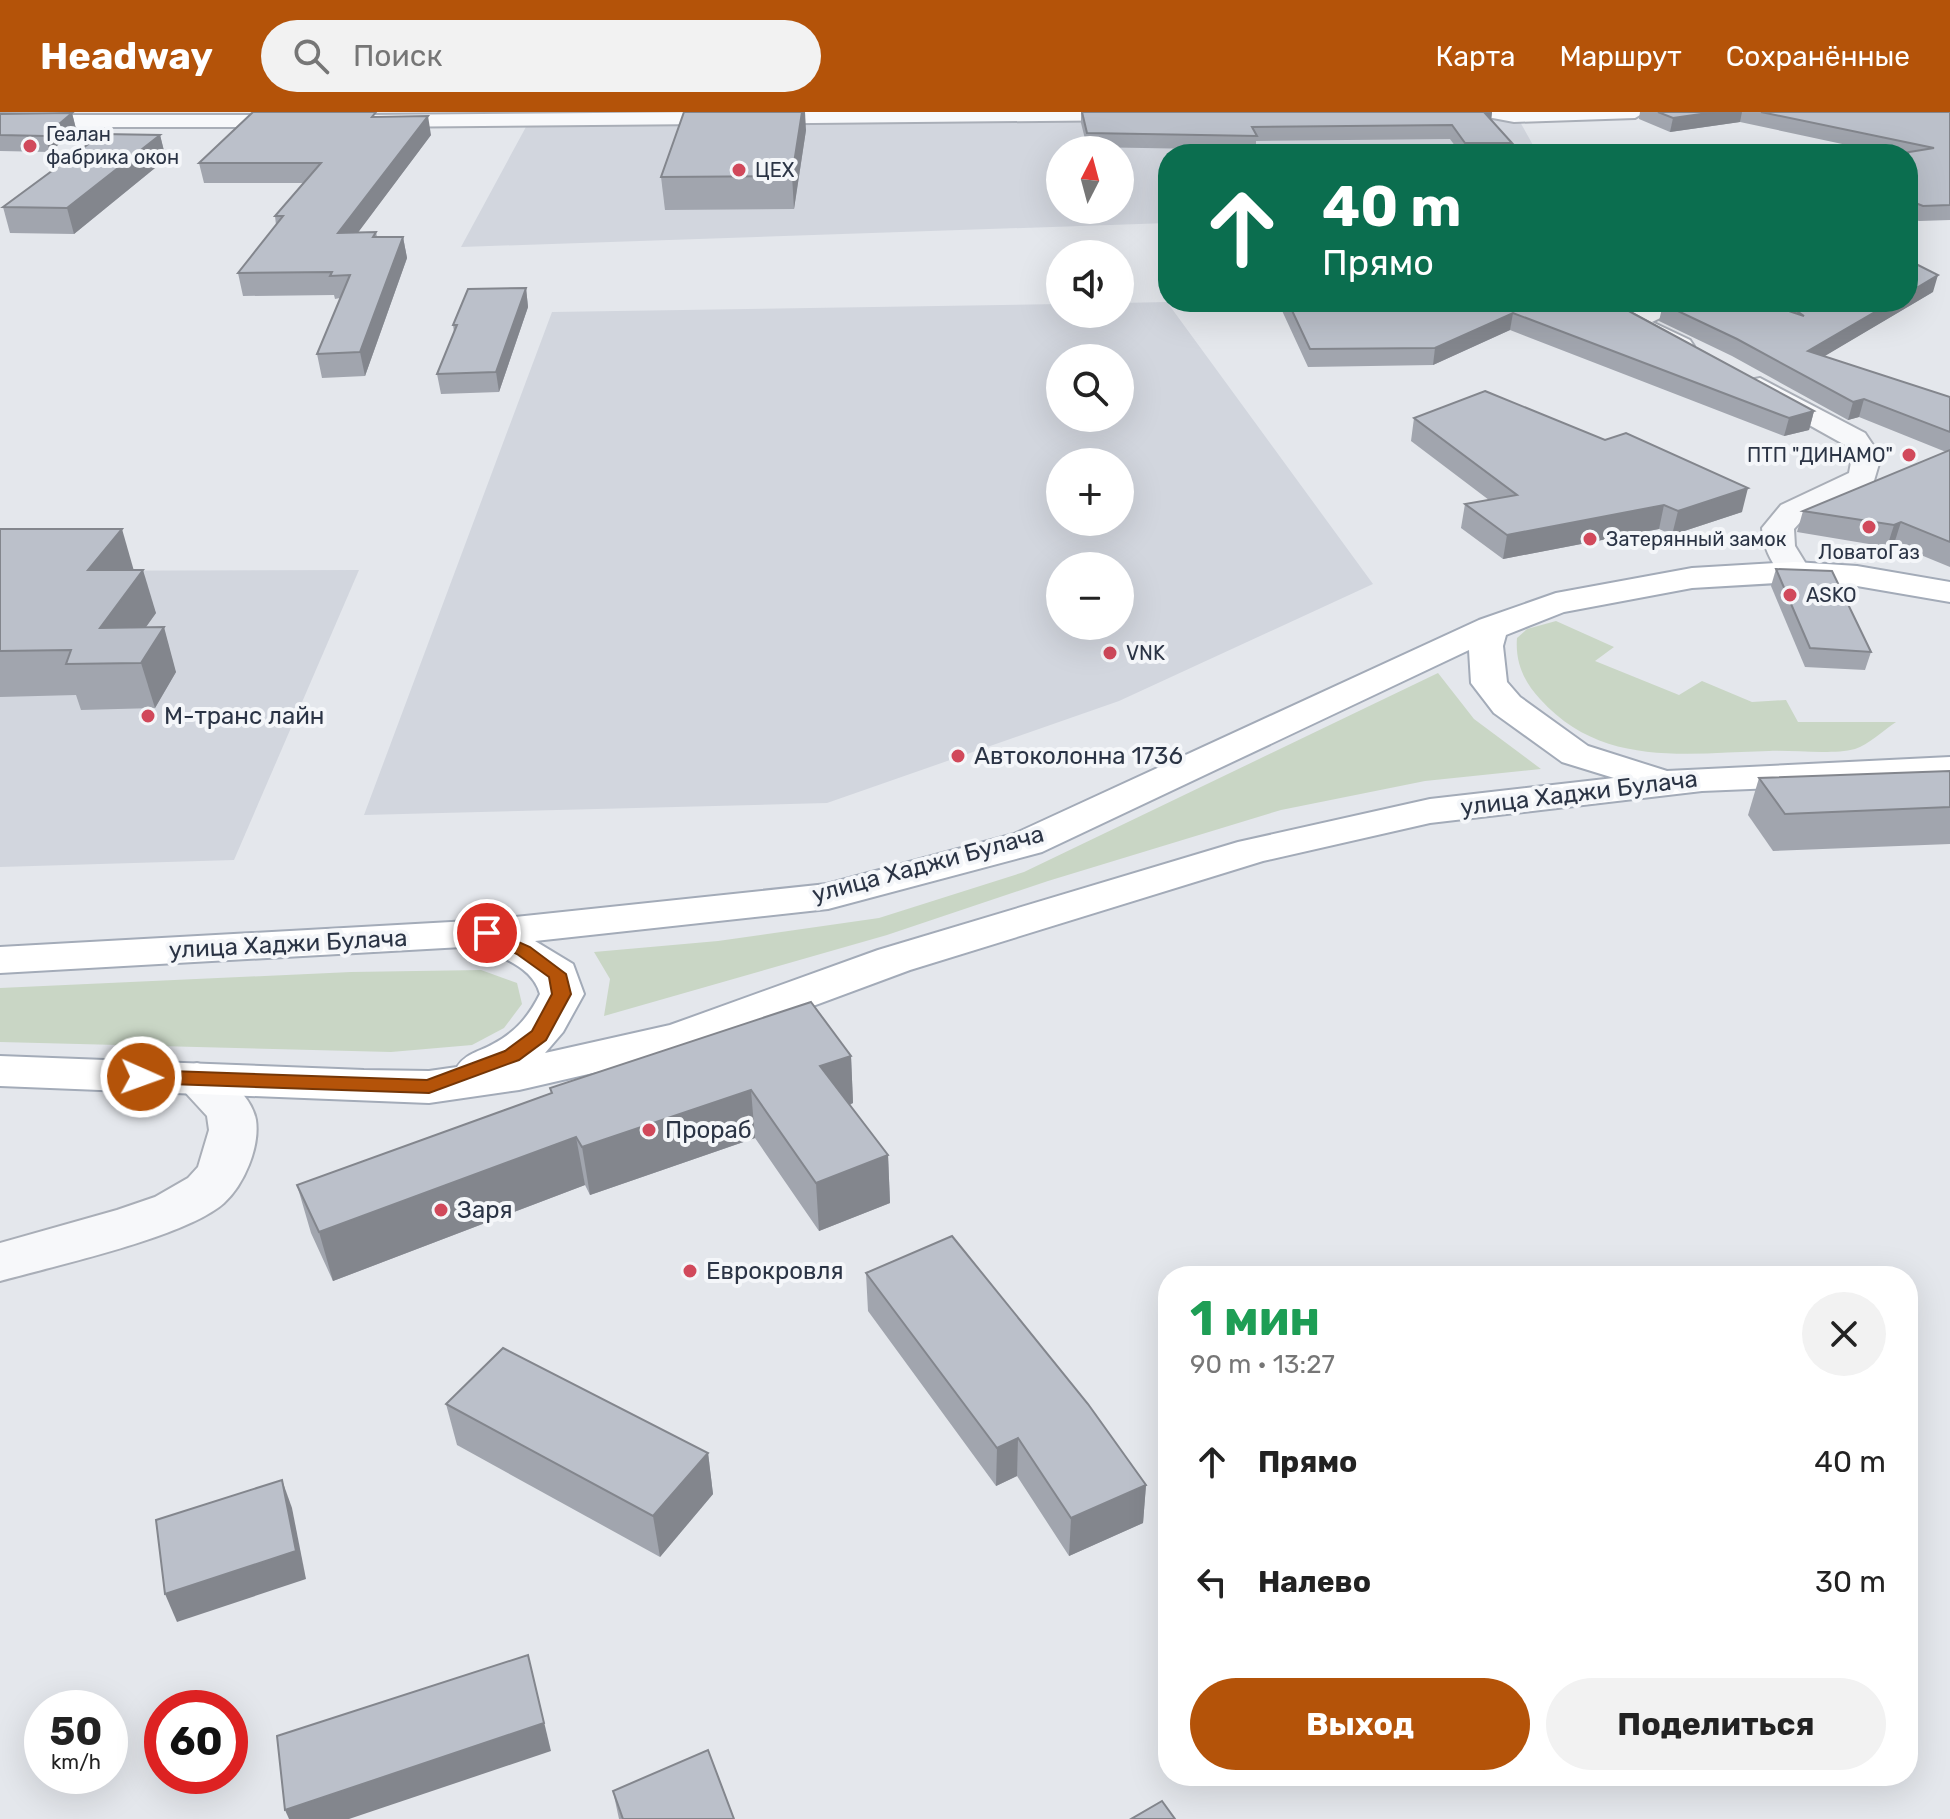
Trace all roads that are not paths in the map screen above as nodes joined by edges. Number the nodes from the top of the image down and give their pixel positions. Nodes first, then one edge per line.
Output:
1 (1491, 112) edge
2 (1635, 112) edge
3 (1166, 114) edge
4 (494, 116) edge
5 (0, 121) edge
6 (324, 121) edge
7 (355, 121) edge
8 (1652, 312) edge
9 (1795, 572) junction
10 (1950, 592) edge
11 (1491, 627) junction
12 (1950, 769) edge
13 (1702, 779) junction
14 (487, 933) junction
15 (0, 960) edge
16 (0, 1071) edge
17 (197, 1079) junction
18 (429, 1087) junction
19 (0, 1262) edge

1 - 2 street
3 - 4 street
4 - 7 street
5 - 6 street
8 - 9 street
9 - 10 main road, улица Хаджи Булача
9 - 11 main road, улица Хаджи Булача
11 - 13 main road
11 - 14 main road, улица Хаджи Булача
12 - 13 main road, улица Хаджи Булача
13 - 18 main road, улица Хаджи Булача
14 - 15 main road, улица Хаджи Булача
14 - 18 main road
16 - 17 main road, улица Хаджи Булача
17 - 18 main road, улица Хаджи Булача
17 - 19 street

